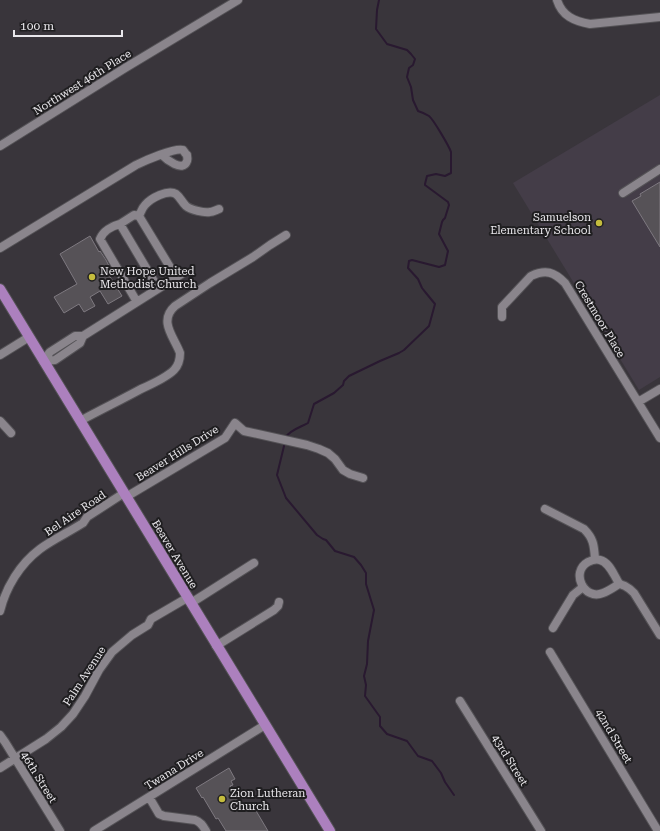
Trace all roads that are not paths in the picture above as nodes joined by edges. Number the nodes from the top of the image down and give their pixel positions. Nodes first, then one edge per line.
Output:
1 (238, 0) edge
2 (556, 0) edge
3 (660, 17) edge
4 (0, 146) edge
5 (162, 154) dead end
6 (660, 169) edge
7 (623, 193) dead end
8 (219, 209) dead end
9 (139, 216) junction
10 (120, 224) junction
11 (286, 235) dead end
12 (0, 248) edge
13 (158, 288) junction
14 (0, 290) edge
15 (137, 302) junction
16 (502, 317) dead end
17 (29, 337) junction
18 (0, 355) edge
19 (43, 361) junction
20 (660, 389) edge
21 (638, 402) junction
22 (0, 420) edge
23 (80, 421) junction
24 (12, 432) dead end
25 (660, 438) edge
26 (363, 478) dead end
27 (125, 495) junction
28 (545, 509) dead end
29 (595, 559) junction
30 (254, 563) dead end
31 (619, 584) junction
32 (583, 587) junction
33 (189, 600) junction
34 (279, 602) dead end
35 (0, 611) edge
36 (553, 628) dead end
37 (660, 635) edge
38 (216, 646) junction
39 (550, 652) dead end
40 (460, 701) dead end
41 (265, 725) junction
42 (0, 735) edge
43 (15, 759) junction
44 (0, 768) edge
45 (149, 797) junction
46 (60, 831) edge
47 (94, 831) edge
48 (206, 831) edge
49 (330, 831) edge
50 (541, 831) edge
51 (658, 831) edge

1 - 4 street, Northwest 46th Place
2 - 3 street
5 - 12 street
6 - 7 street
8 - 9 street
9 - 10 street
9 - 13 street
10 - 13 street
10 - 15 street
11 - 23 street
13 - 15 street
14 - 17 main road, Beaver Avenue
15 - 19 street
16 - 21 street, Crestmoor Place
17 - 18 street
17 - 19 main road, Beaver Avenue
19 - 23 main road, Beaver Avenue
20 - 21 street
21 - 25 street, Crestmoor Place
22 - 24 street
23 - 27 main road, Beaver Avenue
26 - 27 street, Beaver Hills Drive
27 - 33 main road, Beaver Avenue
27 - 35 street, Bel Aire Road
28 - 29 street
29 - 31 street
29 - 32 street
30 - 33 street, Palm Avenue
31 - 32 street
31 - 37 street
32 - 36 street
33 - 38 main road, Beaver Avenue
33 - 43 street, Palm Avenue
34 - 38 street
38 - 41 main road, Beaver Avenue
39 - 51 street, 42nd Street
40 - 50 street, 43rd Street
41 - 45 street, Twana Drive
41 - 49 main road, Beaver Avenue
42 - 43 street, 46th Street
43 - 44 street, Palm Avenue
43 - 46 street, 46th Street
45 - 47 street, Twana Drive
45 - 48 street

